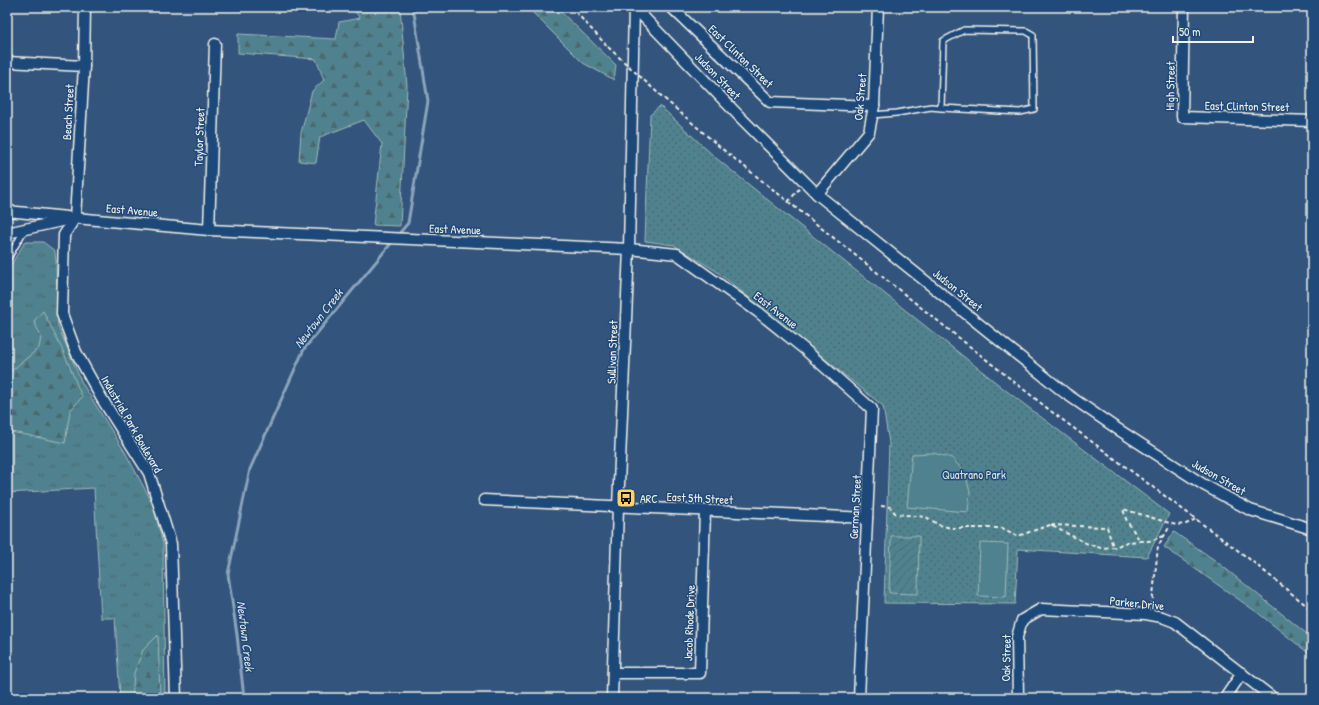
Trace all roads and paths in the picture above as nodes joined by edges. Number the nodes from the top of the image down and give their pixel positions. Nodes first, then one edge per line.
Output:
1 (85, 7) edge
2 (571, 7) edge
3 (634, 7) edge
4 (671, 7) edge
5 (878, 7) edge
6 (1184, 7) edge
7 (215, 44) dead end
8 (7, 62) edge
9 (84, 66) junction
10 (941, 108) junction
11 (873, 110) junction
12 (1182, 118) joint
13 (1312, 121) edge
14 (806, 182) junction
15 (817, 194) junction
16 (788, 202) junction
17 (7, 211) edge
18 (75, 218) junction
19 (26, 229) junction
20 (209, 230) junction
21 (7, 233) edge
22 (629, 249) junction
23 (7, 260) edge
24 (803, 348) joint
25 (484, 500) dead end
26 (881, 506) dead end
27 (618, 507) junction
28 (705, 511) junction
29 (867, 518) junction
30 (1196, 519) junction
31 (1050, 525) junction
32 (1170, 526) dead end
33 (1312, 529) edge
34 (1164, 536) junction
35 (1140, 542) junction
36 (1112, 547) junction
37 (1312, 610) edge
38 (1151, 615) junction
39 (1022, 620) joint
40 (613, 673) junction
41 (1242, 673) junction
42 (176, 698) edge
43 (612, 698) edge
44 (858, 698) edge
45 (1018, 698) edge
46 (1225, 698) edge
47 (1273, 698) edge

1 - 9 street, Beach Street
2 - 16 path, bridge
3 - 14 street, Judson Street
3 - 22 street, Sullivan Street
4 - 11 street, East Clinton Street
5 - 11 street, Oak Street
6 - 12 street, High Street
7 - 20 street, Taylor Street
8 - 9 street
9 - 18 street, Beach Street
10 - 10 lane
10 - 11 lane
11 - 15 street, Oak Street
12 - 13 street, East Clinton Street
14 - 15 street, Judson Street
14 - 16 path
15 - 33 street, Judson Street
16 - 30 path
17 - 18 street, East Avenue
18 - 19 street, East Avenue
18 - 20 street, East Avenue
18 - 42 street, Industrial Park Boulevard
19 - 21 street, East Avenue
19 - 23 lane
20 - 22 street, East Avenue
22 - 24 street, East Avenue
22 - 27 street, Sullivan Street
24 - 29 street, German Street
25 - 27 street, East 5th Street
26 - 31 path
27 - 28 street, East 5th Street
27 - 40 street, Sullivan Street
28 - 29 street, East 5th Street
28 - 40 street, Jacob Rhode Drive
29 - 44 street, German Street
30 - 35 path
30 - 37 path
31 - 36 path
31 - 36 path
32 - 34 path
34 - 35 path
34 - 38 path
35 - 36 path
38 - 39 street, Parker Drive
38 - 41 street, Parker Drive
39 - 45 street, Oak Street
40 - 43 street, Sullivan Street
41 - 46 street
41 - 47 street, Parker Drive

